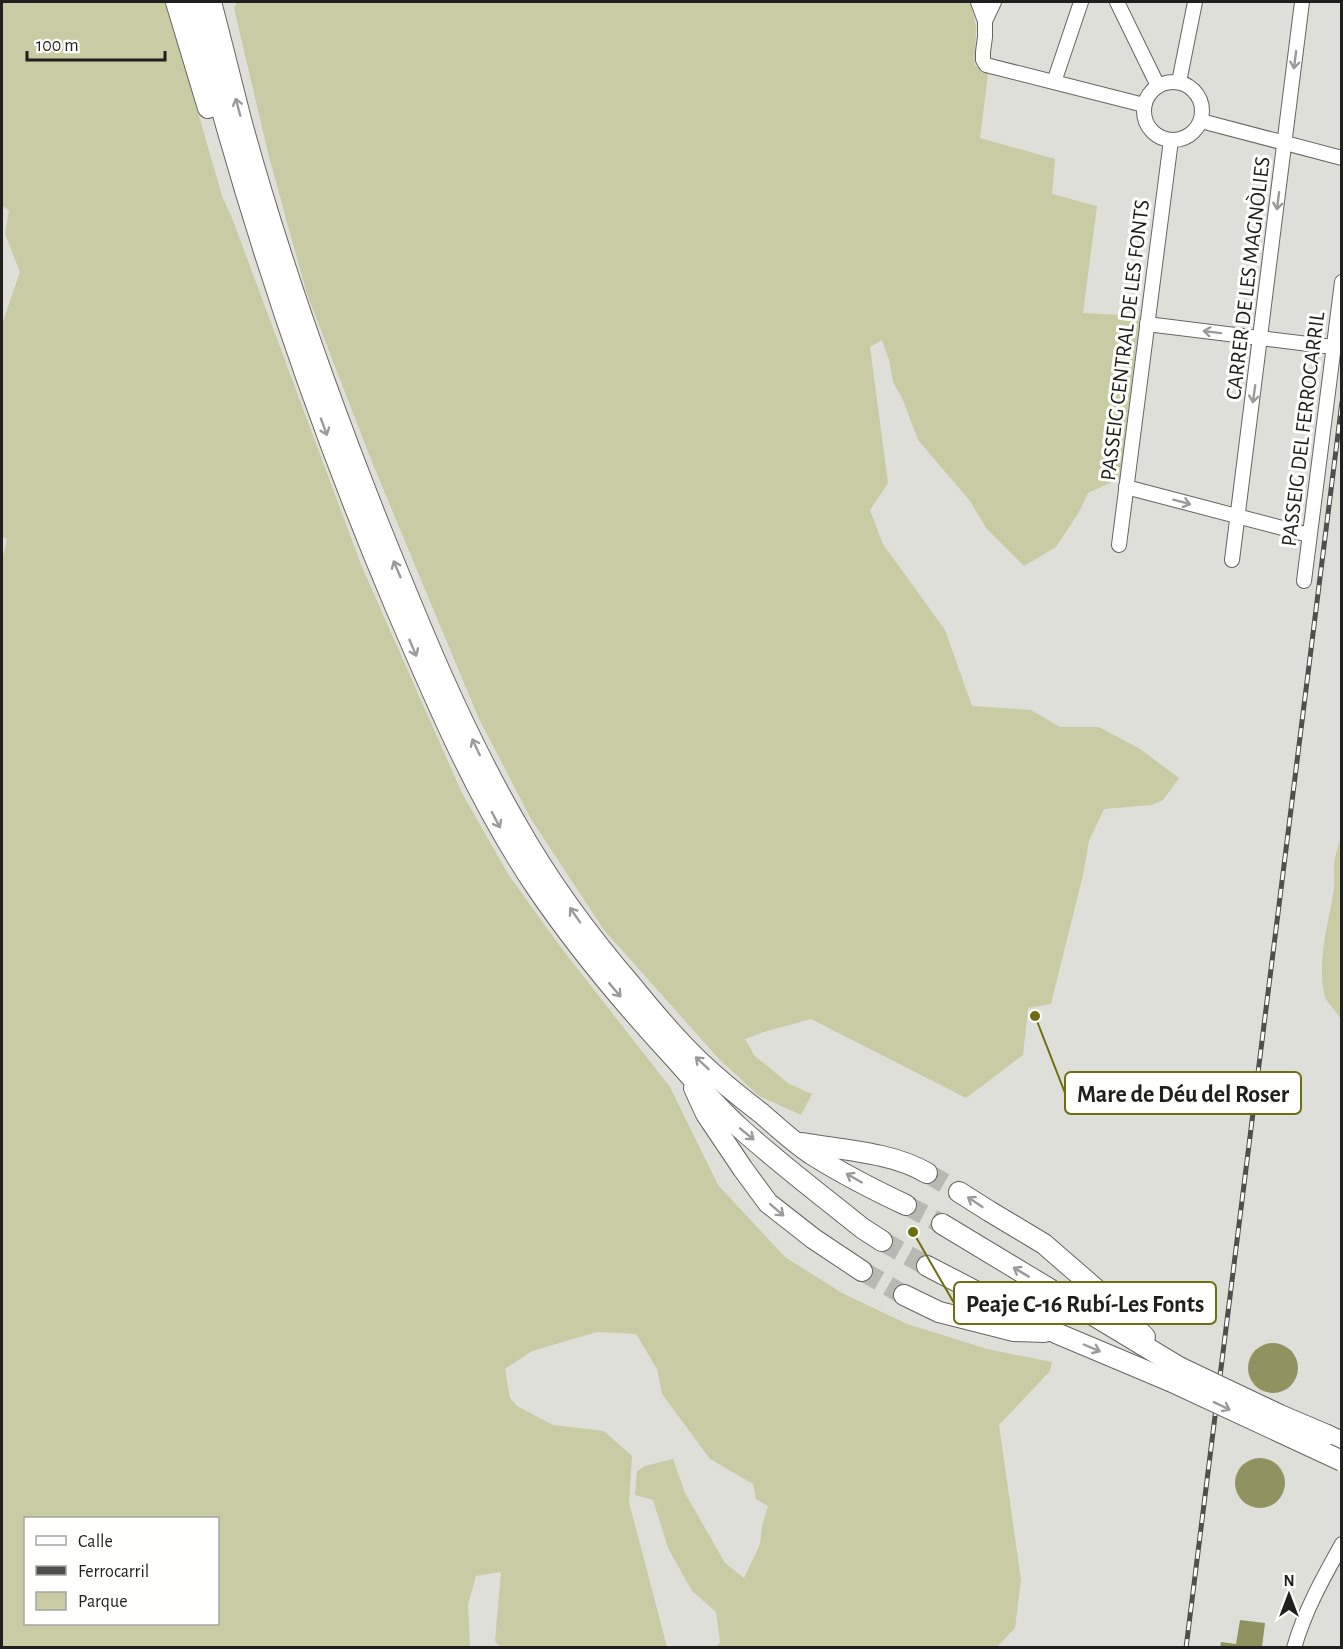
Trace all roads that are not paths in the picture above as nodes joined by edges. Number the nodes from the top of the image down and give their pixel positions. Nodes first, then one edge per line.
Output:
1 (176, 2) edge
2 (193, 2) edge
3 (211, 2) edge
4 (218, 2) edge
5 (978, 2) edge
6 (994, 2) edge
7 (1081, 2) edge
8 (1117, 2) edge
9 (1195, 2) edge
10 (1302, 2) edge
11 (985, 21) junction
12 (227, 65) junction
13 (1054, 82) junction
14 (1179, 82) junction
15 (1158, 86) junction
16 (1144, 105) junction
17 (1201, 121) junction
18 (1171, 140) junction
19 (1285, 142) junction
20 (1341, 158) edge
21 (1341, 282) edge
22 (1147, 324) junction
23 (1261, 339) junction
24 (1333, 347) junction
25 (306, 378) junction
26 (1126, 487) junction
27 (1237, 517) junction
28 (1309, 535) junction
29 (1119, 545) dead end
30 (1232, 560) dead end
31 (1304, 581) dead end
32 (688, 1074) junction
33 (796, 1142) junction
34 (927, 1173) tunnel mouth
35 (959, 1191) tunnel mouth
36 (906, 1205) tunnel mouth
37 (942, 1224) tunnel mouth
38 (882, 1241) tunnel mouth
39 (927, 1266) tunnel mouth
40 (862, 1271) tunnel mouth
41 (904, 1295) tunnel mouth
42 (1056, 1333) junction
43 (1171, 1369) junction
44 (1341, 1442) edge
45 (1341, 1461) edge
46 (1341, 1544) edge
47 (1294, 1647) edge

1 - 25 highway
2 - 25 highway
3 - 12 highway
4 - 12 highway
5 - 11 street
6 - 11 street
7 - 13 street
8 - 15 street
9 - 14 street
10 -> 19 street, CARRER DE LES MAGNÒLIES
11 - 13 street
33 -> 12 highway
13 - 16 street
14 - 15 street
14 - 17 street
15 - 16 street
16 - 18 street
17 - 18 street
17 - 19 street
18 - 22 street, PASSEIG CENTRAL DE LES FONTS
19 - 20 street
19 -> 23 street, CARRER DE LES MAGNÒLIES
21 - 24 street, PASSEIG DEL FERROCARRIL
23 -> 22 street
22 - 26 street, PASSEIG CENTRAL DE LES FONTS
23 - 24 street
23 -> 27 street, CARRER DE LES MAGNÒLIES
24 - 28 street, PASSEIG DEL FERROCARRIL
25 -> 32 highway
26 -> 27 street
26 - 29 street, PASSEIG CENTRAL DE LES FONTS
27 - 28 street
27 - 30 street, CARRER DE LES MAGNÒLIES
28 - 31 street, PASSEIG DEL FERROCARRIL
32 -> 38 highway
32 -> 40 highway
33 - 34 highway
36 -> 33 highway
43 -> 35 highway
43 -> 37 highway
39 - 42 highway
41 - 42 highway
42 -> 43 highway
43 - 44 highway, bridge
43 -> 45 highway, bridge
46 - 47 street

